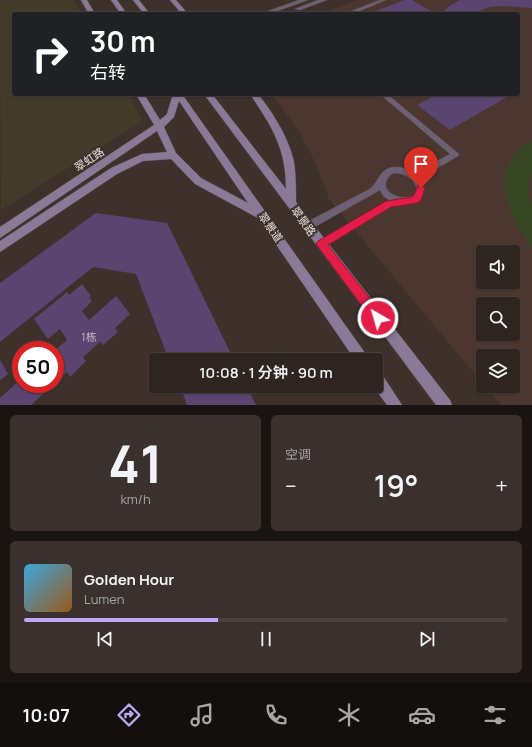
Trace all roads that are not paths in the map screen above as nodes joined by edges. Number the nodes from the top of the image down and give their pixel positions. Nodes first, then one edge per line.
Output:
1 (84, 0) edge
2 (114, 0) edge
3 (136, 0) edge
4 (173, 0) edge
5 (305, 0) edge
6 (324, 0) edge
7 (384, 0) edge
8 (91, 12) edge
9 (123, 12) edge
10 (145, 12) edge
11 (183, 12) edge
12 (269, 12) edge
13 (289, 12) edge
14 (352, 12) edge
15 (141, 96) edge
16 (176, 96) edge
17 (178, 96) edge
18 (210, 96) edge
19 (255, 96) edge
20 (385, 96) edge
21 (159, 126) junction
22 (172, 155) junction
23 (415, 177) junction
24 (381, 181) junction
25 (402, 202) junction
26 (291, 203) junction
27 (262, 215) junction
28 (308, 226) junction
29 (0, 232) edge
30 (321, 244) junction
31 (0, 248) edge
32 (358, 353) edge
33 (383, 388) edge
34 (395, 405) edge
35 (445, 405) edge

1 - 8 main road
2 - 9 main road
3 - 10 main road
4 - 11 main road
5 - 12 street
6 - 13 street
7 - 14 lane
15 - 21 main road
16 - 21 main road, 翠虹路
17 - 27 main road, 翠景道
18 - 26 main road, 翠景路
19 - 26 main road
20 - 23 lane
21 - 22 main road
21 - 29 main road, 翠虹路
22 - 27 main road
22 - 31 main road
23 - 24 lane
23 - 25 lane
24 - 25 lane
24 - 28 lane
25 - 30 lane
26 - 28 main road, 翠景路
27 - 32 main road, 翠景道
28 - 30 main road, 翠景路
30 - 35 main road, 翠景路
33 - 34 main road

